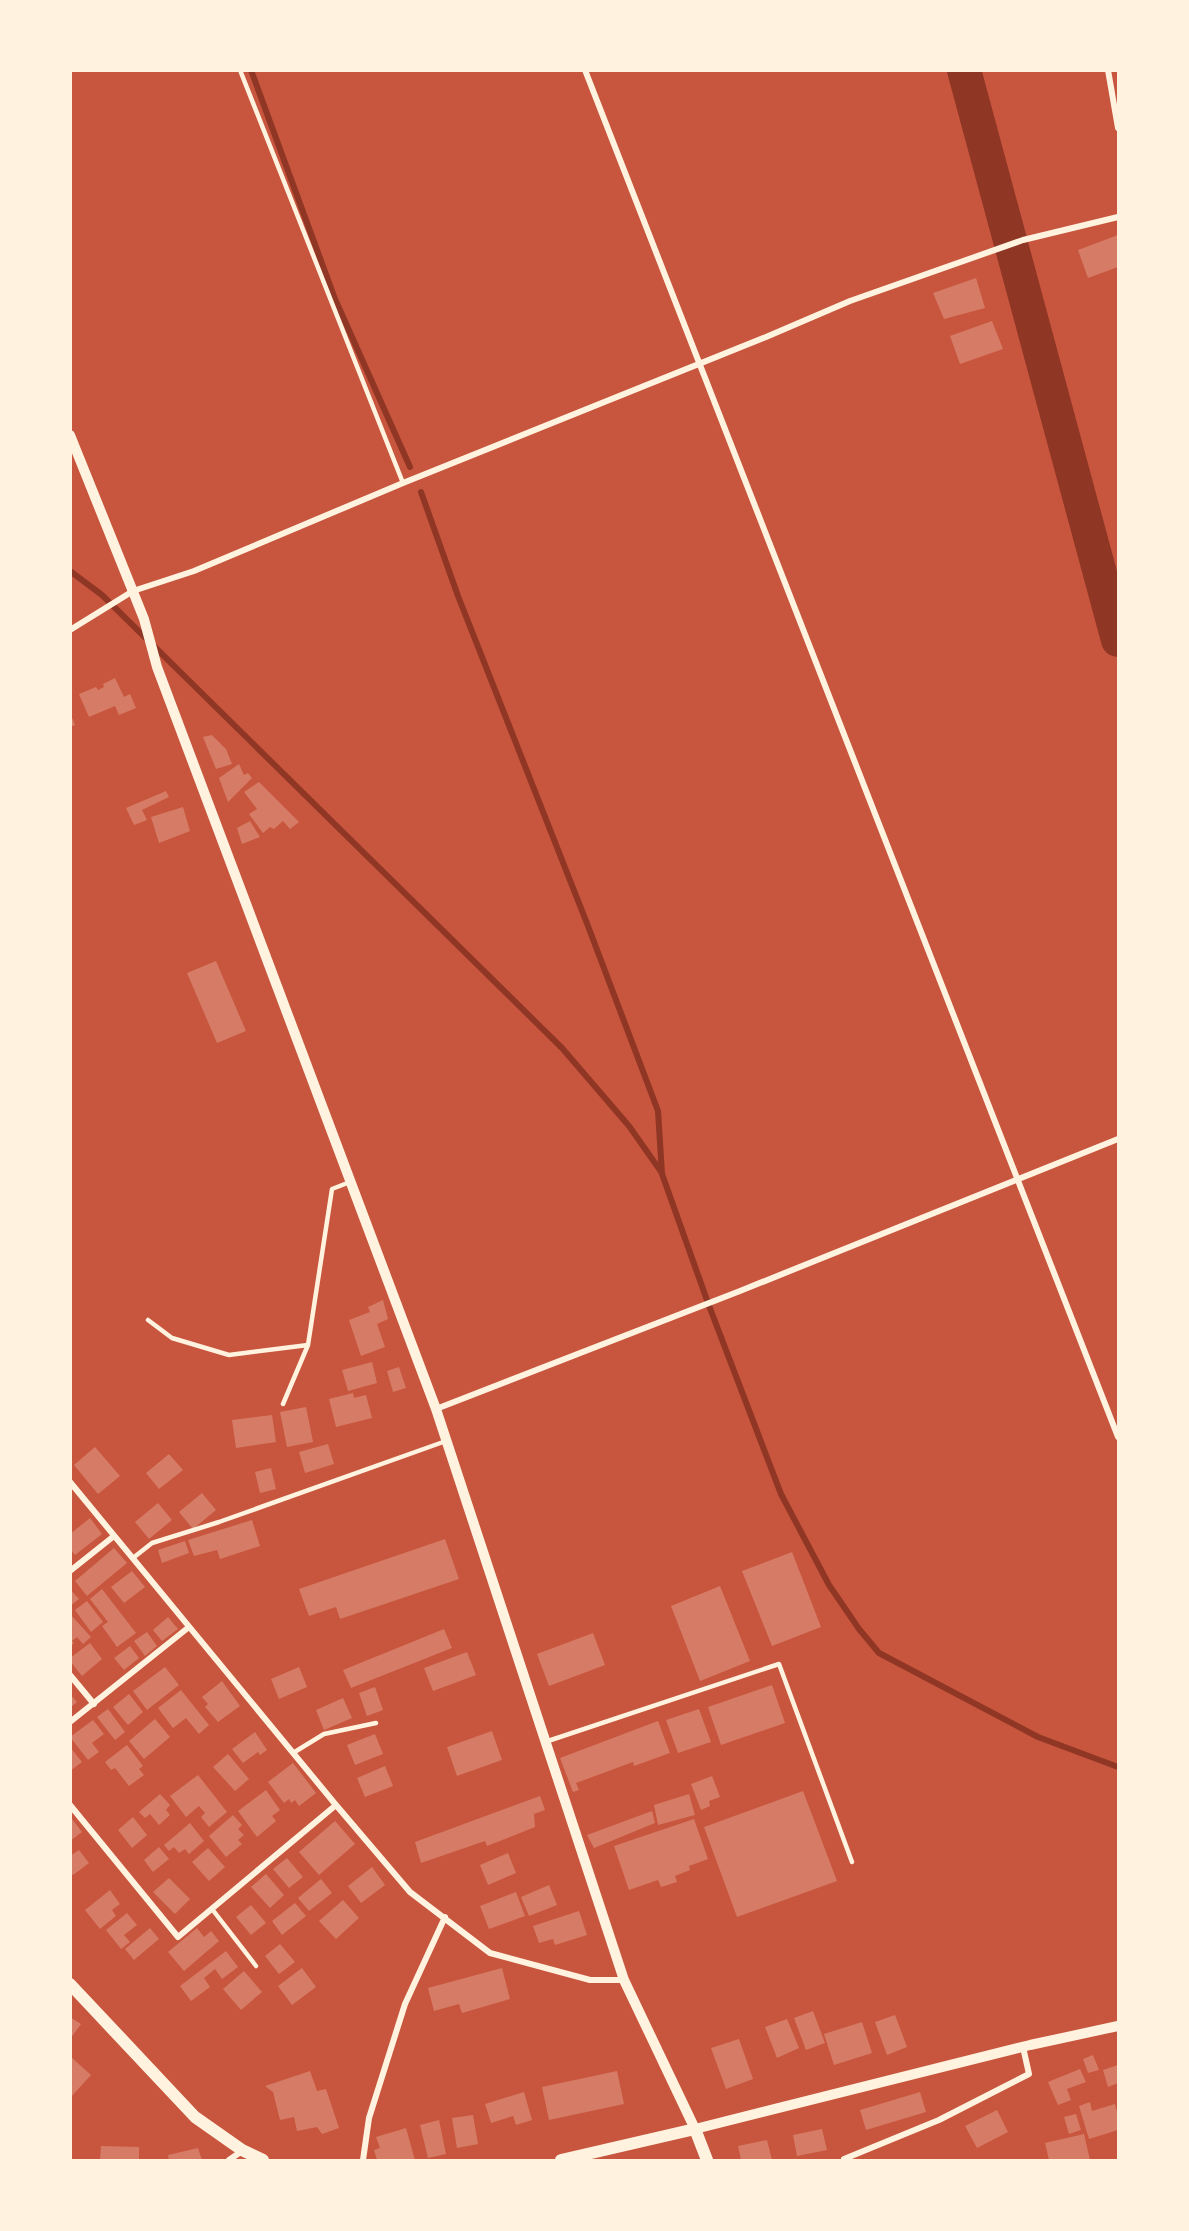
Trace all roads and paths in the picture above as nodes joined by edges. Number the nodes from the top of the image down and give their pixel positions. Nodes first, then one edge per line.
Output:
1 (240, 70) edge
2 (585, 70) edge
3 (1108, 70) edge
4 (1119, 128) edge
5 (1119, 217) edge
6 (700, 364) junction
7 (70, 435) edge
8 (403, 483) junction
9 (133, 591) junction
10 (70, 630) edge
11 (1119, 1139) edge
12 (1016, 1179) junction
13 (350, 1182) junction
14 (148, 1320) dead end
15 (308, 1345) junction
16 (283, 1404) dead end
17 (436, 1409) junction
18 (1119, 1437) edge
19 (446, 1441) junction
20 (70, 1482) edge
21 (114, 1536) junction
22 (133, 1558) junction
23 (70, 1571) edge
24 (189, 1627) junction
25 (70, 1675) edge
26 (94, 1704) junction
27 (70, 1722) edge
28 (376, 1723) dead end
29 (545, 1742) junction
30 (293, 1753) junction
31 (70, 1805) edge
32 (336, 1805) junction
33 (852, 1862) dead end
34 (212, 1909) junction
35 (445, 1917) junction
36 (256, 1966) dead end
37 (624, 1980) junction
38 (70, 1984) edge
39 (1119, 2026) edge
40 (1023, 2047) junction
41 (695, 2129) junction
42 (242, 2150) junction
43 (844, 2159) edge
44 (229, 2160) edge
45 (263, 2160) edge
46 (363, 2160) edge
47 (561, 2160) edge
48 (706, 2160) edge

1 - 8 lane
2 - 6 street
3 - 4 street
5 - 6 street
6 - 8 street
6 - 12 street
7 - 9 street
8 - 9 street
9 - 10 street
9 - 13 street
11 - 12 street
12 - 17 street
12 - 18 street
13 - 15 lane
13 - 17 street
14 - 15 lane
15 - 16 lane
17 - 19 street
19 - 22 lane
19 - 29 street
20 - 21 street
21 - 22 street
21 - 23 street
22 - 24 street
24 - 26 street
24 - 30 street
25 - 26 street
26 - 27 street
28 - 30 lane
29 - 33 lane
29 - 37 street
30 - 32 street
31 - 34 street
32 - 34 street
32 - 35 street
34 - 36 lane
35 - 37 street
35 - 46 street
37 - 41 street
38 - 42 main road
39 - 40 street
40 - 41 street
40 - 43 street
41 - 47 main road
41 - 48 main road
42 - 44 street
42 - 45 main road

